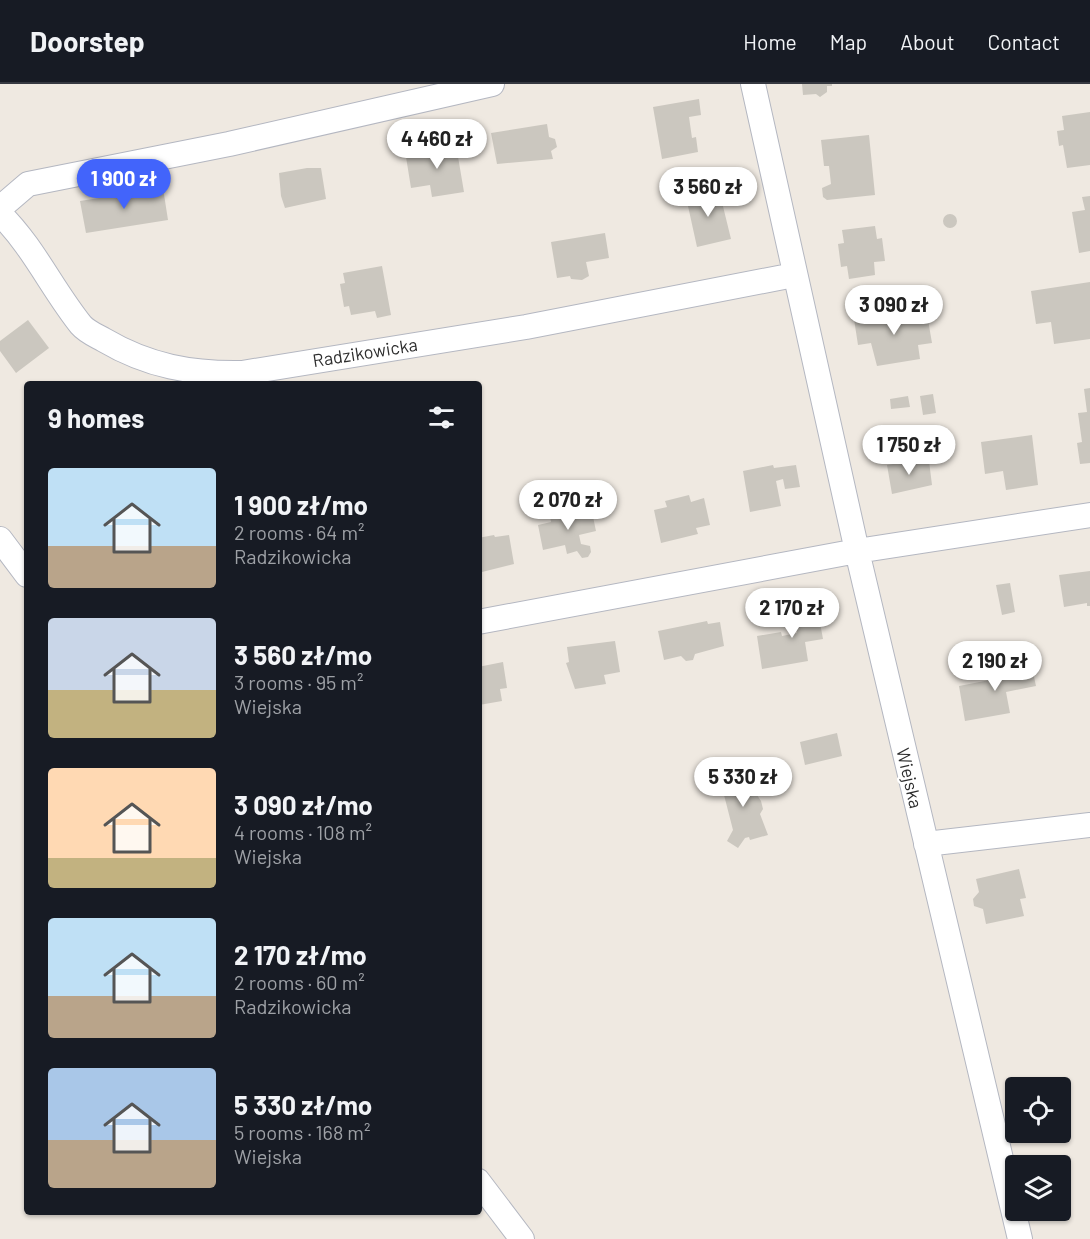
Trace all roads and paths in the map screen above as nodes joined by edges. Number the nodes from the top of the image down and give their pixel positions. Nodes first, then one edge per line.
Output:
1 (492, 84) edge
2 (753, 84) edge
3 (0, 208) edge
4 (0, 213) edge
5 (794, 275) junction
6 (1090, 515) edge
7 (0, 539) edge
8 (856, 551) junction
9 (24, 571) edge
10 (482, 621) edge
11 (1090, 825) edge
12 (926, 844) junction
13 (482, 1186) edge
14 (1017, 1228) edge
15 (522, 1239) edge

1 - 3 street
2 - 5 street, Wiejska
4 - 5 street, Radzikowicka
5 - 8 street, Wiejska
6 - 8 street
7 - 9 street
8 - 10 street
8 - 12 street, Wiejska
11 - 12 street
12 - 14 street, Wiejska
13 - 15 street

